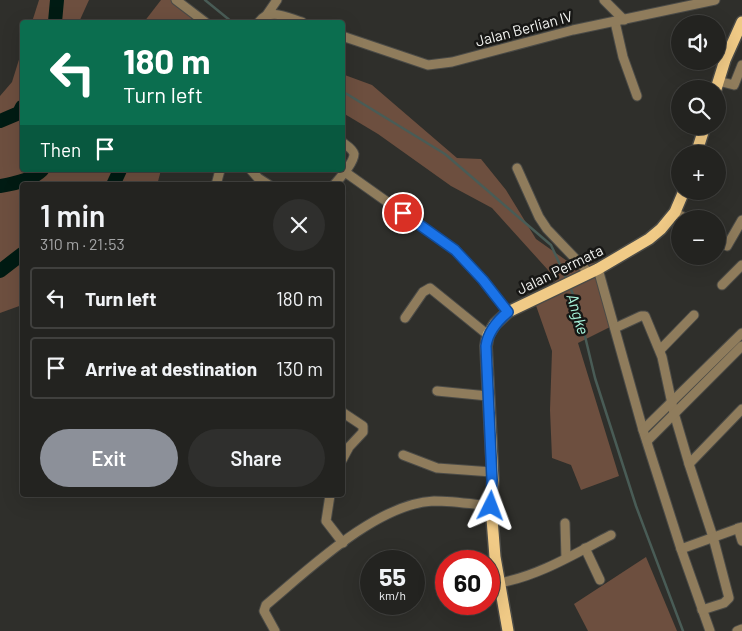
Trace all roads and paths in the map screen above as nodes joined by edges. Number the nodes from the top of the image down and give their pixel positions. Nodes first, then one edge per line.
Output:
1 (176, 0) edge
2 (277, 0) edge
3 (604, 0) edge
4 (715, 0) edge
5 (263, 19) edge
6 (202, 20) edge
7 (296, 20) edge
8 (619, 21) junction
9 (742, 22) edge
10 (345, 37) edge
11 (742, 65) edge
12 (719, 80) edge
13 (726, 85) edge
14 (637, 96) dead end
15 (345, 145) edge
16 (517, 168) dead end
17 (253, 172) edge
18 (345, 172) junction
19 (264, 182) edge
20 (337, 182) edge
21 (671, 217) edge
22 (742, 220) edge
23 (726, 245) edge
24 (742, 265) edge
25 (589, 273) junction
26 (722, 285) dead end
27 (508, 312) junction
28 (694, 315) dead end
29 (405, 318) dead end
30 (615, 328) junction
31 (742, 333) edge
32 (488, 335) junction
33 (742, 346) edge
34 (660, 350) junction
35 (437, 391) dead end
36 (488, 396) junction
37 (672, 402) junction
38 (742, 409) edge
39 (674, 413) junction
40 (345, 414) edge
41 (643, 430) junction
42 (647, 441) junction
43 (345, 454) edge
44 (403, 455) dead end
45 (688, 464) junction
46 (492, 472) junction
47 (330, 497) edge
48 (491, 506) junction
49 (565, 523) dead end
50 (740, 528) edge
51 (611, 535) dead end
52 (712, 537) junction
53 (742, 540) edge
54 (343, 543) junction
55 (585, 548) junction
56 (681, 549) junction
57 (494, 550) edge
58 (566, 558) junction
59 (600, 580) dead end
60 (500, 583) edge
61 (500, 588) edge
62 (702, 610) junction
63 (742, 629) edge
64 (275, 631) edge
65 (508, 631) edge
66 (710, 631) edge
67 (737, 631) edge

1 - 6 street
2 - 5 street
3 - 8 street
4 - 8 street, Jalan Berlian IV
5 - 7 street
8 - 10 street, Jalan Berlian IV
8 - 14 street
9 - 12 main road
11 - 13 street
15 - 18 street
16 - 25 street
17 - 19 street
18 - 20 street
18 - 27 street
21 - 25 main road, Jalan Permata
22 - 23 street
24 - 26 street
25 - 27 main road, Jalan Permata
25 - 30 street
27 - 32 main road, Jalan Permata
28 - 34 street
29 - 32 street
30 - 34 street
30 - 41 street
31 - 37 street
32 - 36 main road
33 - 39 street
34 - 37 street
35 - 36 street
36 - 46 main road
37 - 39 street
37 - 41 street
38 - 45 street
39 - 42 street
39 - 45 street
40 - 43 street
41 - 42 street
42 - 56 street
44 - 46 street
45 - 52 street
46 - 48 main road
47 - 54 street
48 - 54 street
48 - 57 main road
49 - 58 street
50 - 52 street
50 - 53 street
51 - 55 street
52 - 56 street
52 - 62 street
54 - 64 street
55 - 58 street
55 - 59 street
56 - 62 street
58 - 60 street
61 - 65 main road
62 - 66 street
63 - 67 street

